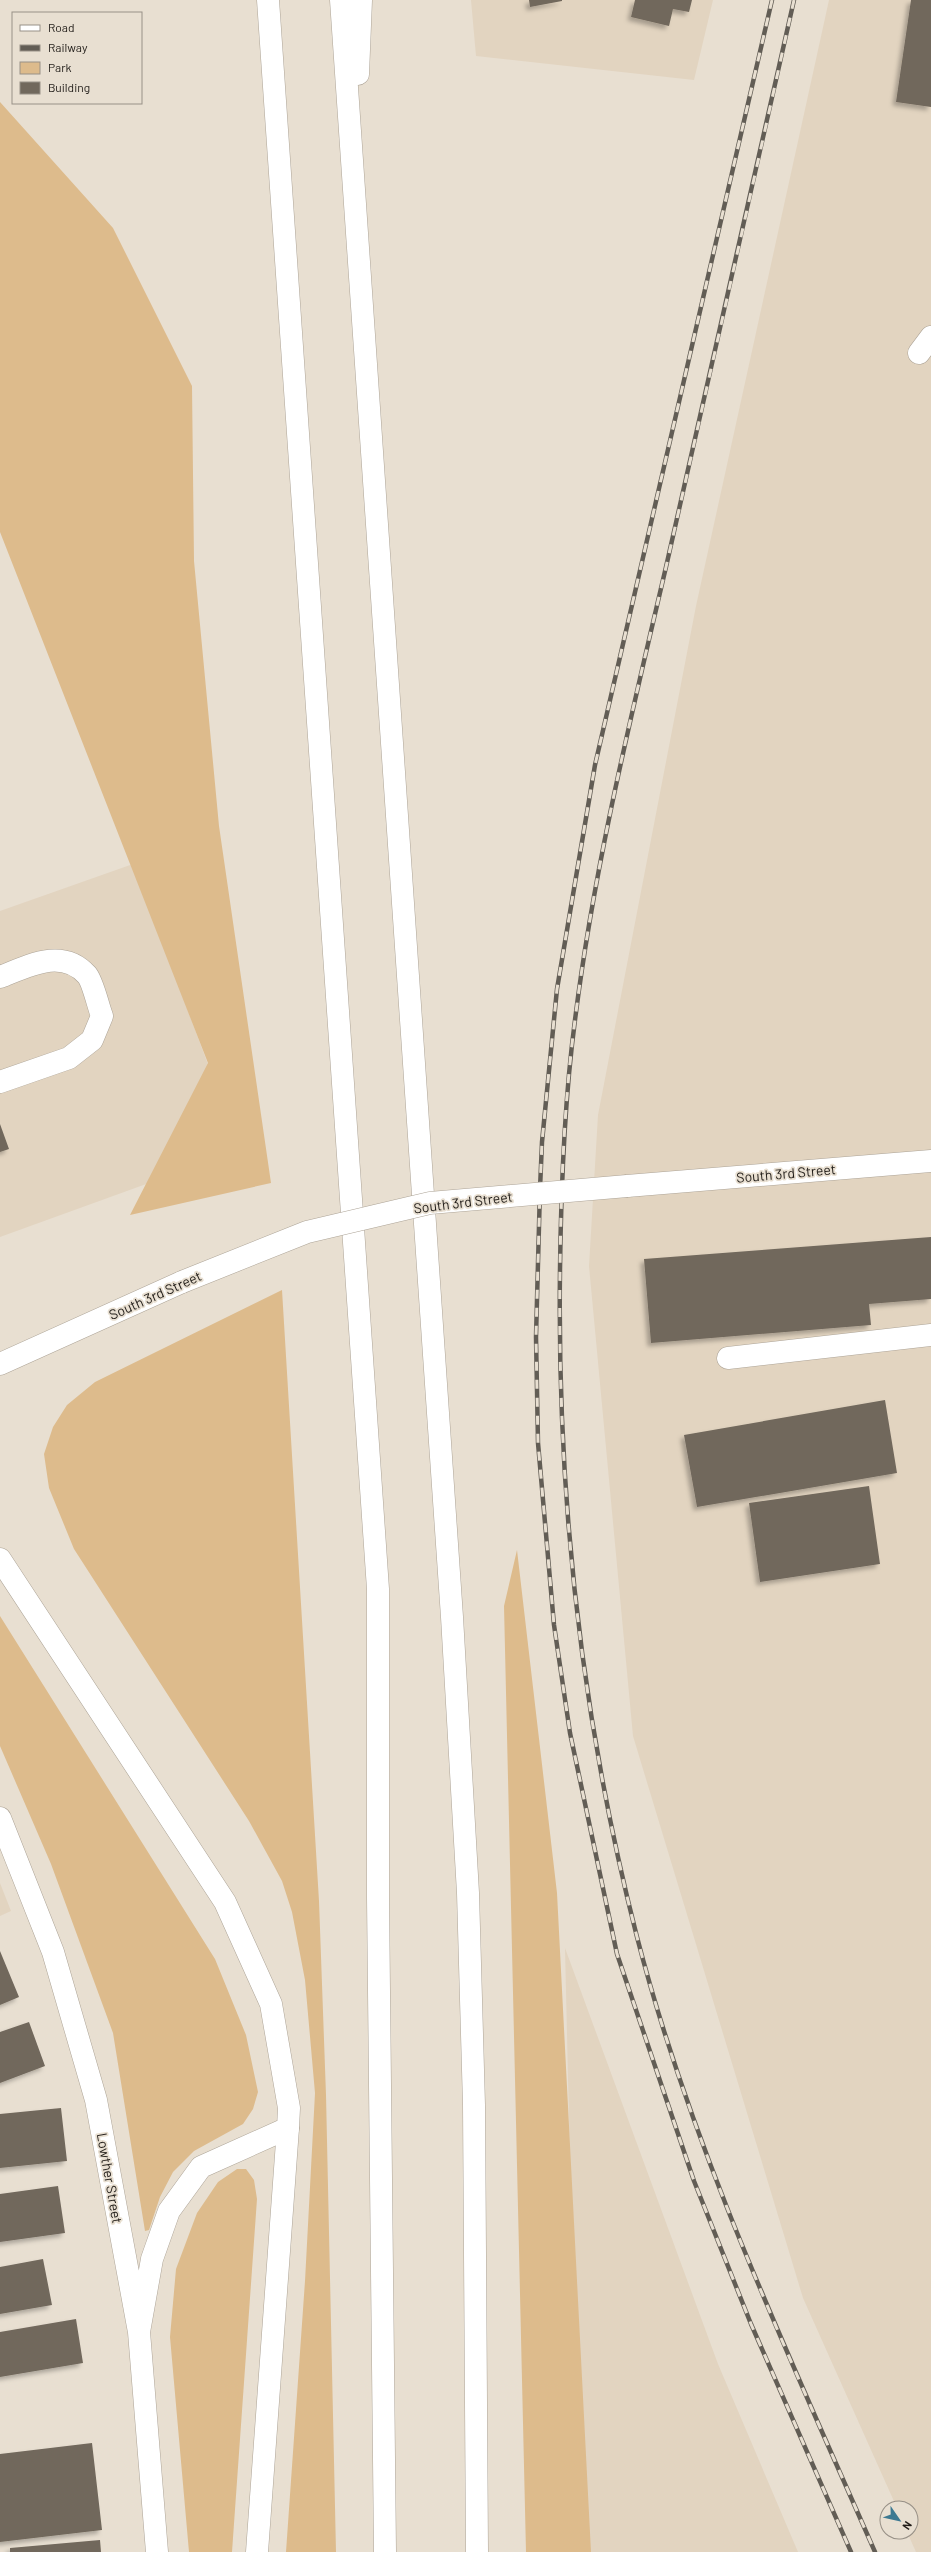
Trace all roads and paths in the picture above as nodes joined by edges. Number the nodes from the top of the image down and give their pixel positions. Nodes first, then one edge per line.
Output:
1 (268, 0) edge
2 (341, 0) edge
3 (361, 0) edge
4 (354, 197) junction
5 (0, 977) edge
6 (0, 1082) edge
7 (931, 1160) edge
8 (931, 1335) edge
9 (728, 1358) dead end
10 (0, 1364) edge
11 (0, 1559) edge
12 (0, 1818) edge
13 (288, 2128) junction
14 (139, 2332) junction
15 (157, 2552) edge
16 (258, 2552) edge
17 (385, 2552) edge
18 (477, 2552) edge

1 - 17 main road
2 - 4 main road
3 - 4 main road
4 - 18 main road
5 - 6 main road
7 - 10 main road, South 3rd Street, bridge
8 - 9 main road
11 - 13 main road
12 - 14 main road, Lowther Street
13 - 14 main road
13 - 16 main road
14 - 15 main road, Lowther Street

